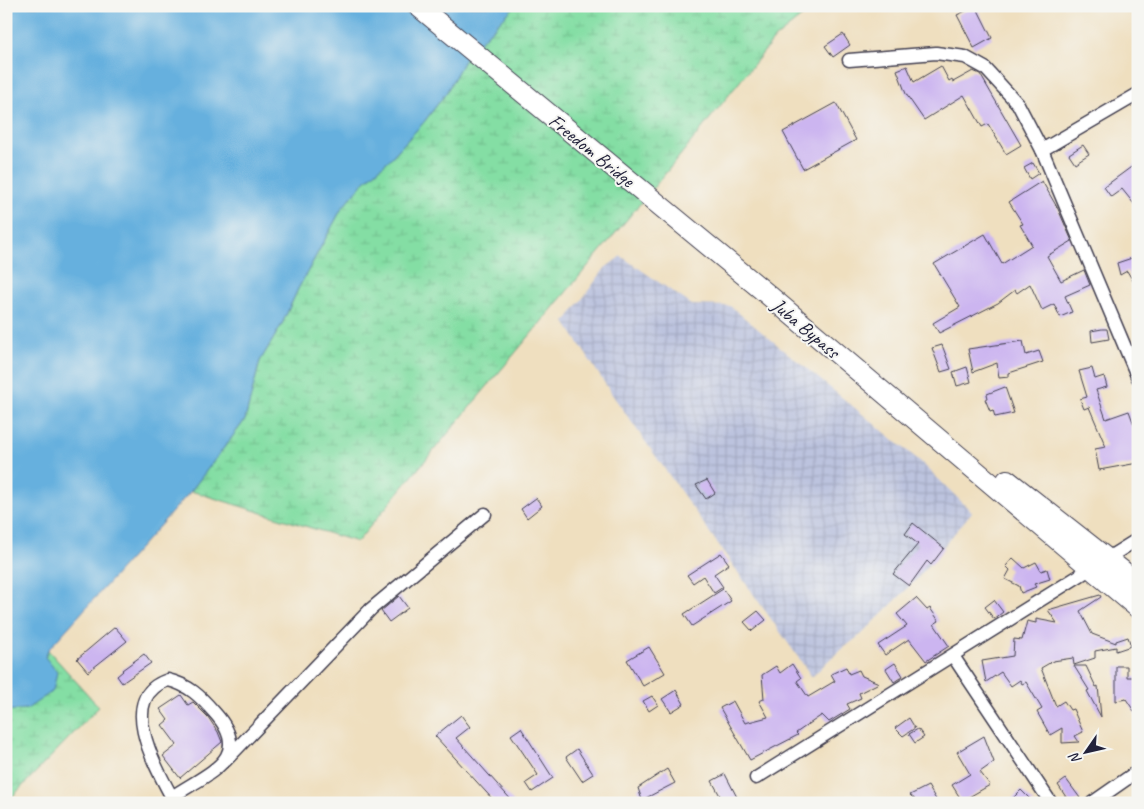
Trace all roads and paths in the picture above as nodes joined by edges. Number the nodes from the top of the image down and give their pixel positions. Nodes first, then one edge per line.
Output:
1 (418, 6) edge
2 (849, 60) dead end
3 (1138, 94) edge
4 (1042, 150) junction
5 (766, 294) joint
6 (1138, 378) edge
7 (485, 514) dead end
8 (1138, 539) edge
9 (1099, 563) junction
10 (1138, 583) edge
11 (1138, 608) edge
12 (953, 656) junction
13 (225, 761) junction
14 (1138, 771) edge
15 (756, 778) dead end
16 (174, 800) edge
17 (1051, 803) edge
18 (1092, 803) edge

1 - 5 main road, Freedom Bridge
2 - 4 street
3 - 4 street
4 - 6 street
5 - 9 main road, Juba Bypass
7 - 13 street
8 - 9 street
9 - 10 main road, Juba Bypass
9 - 11 main road, Juba Bypass
9 - 12 street
12 - 15 street
12 - 17 street
13 - 16 street
13 - 16 street
14 - 18 street

